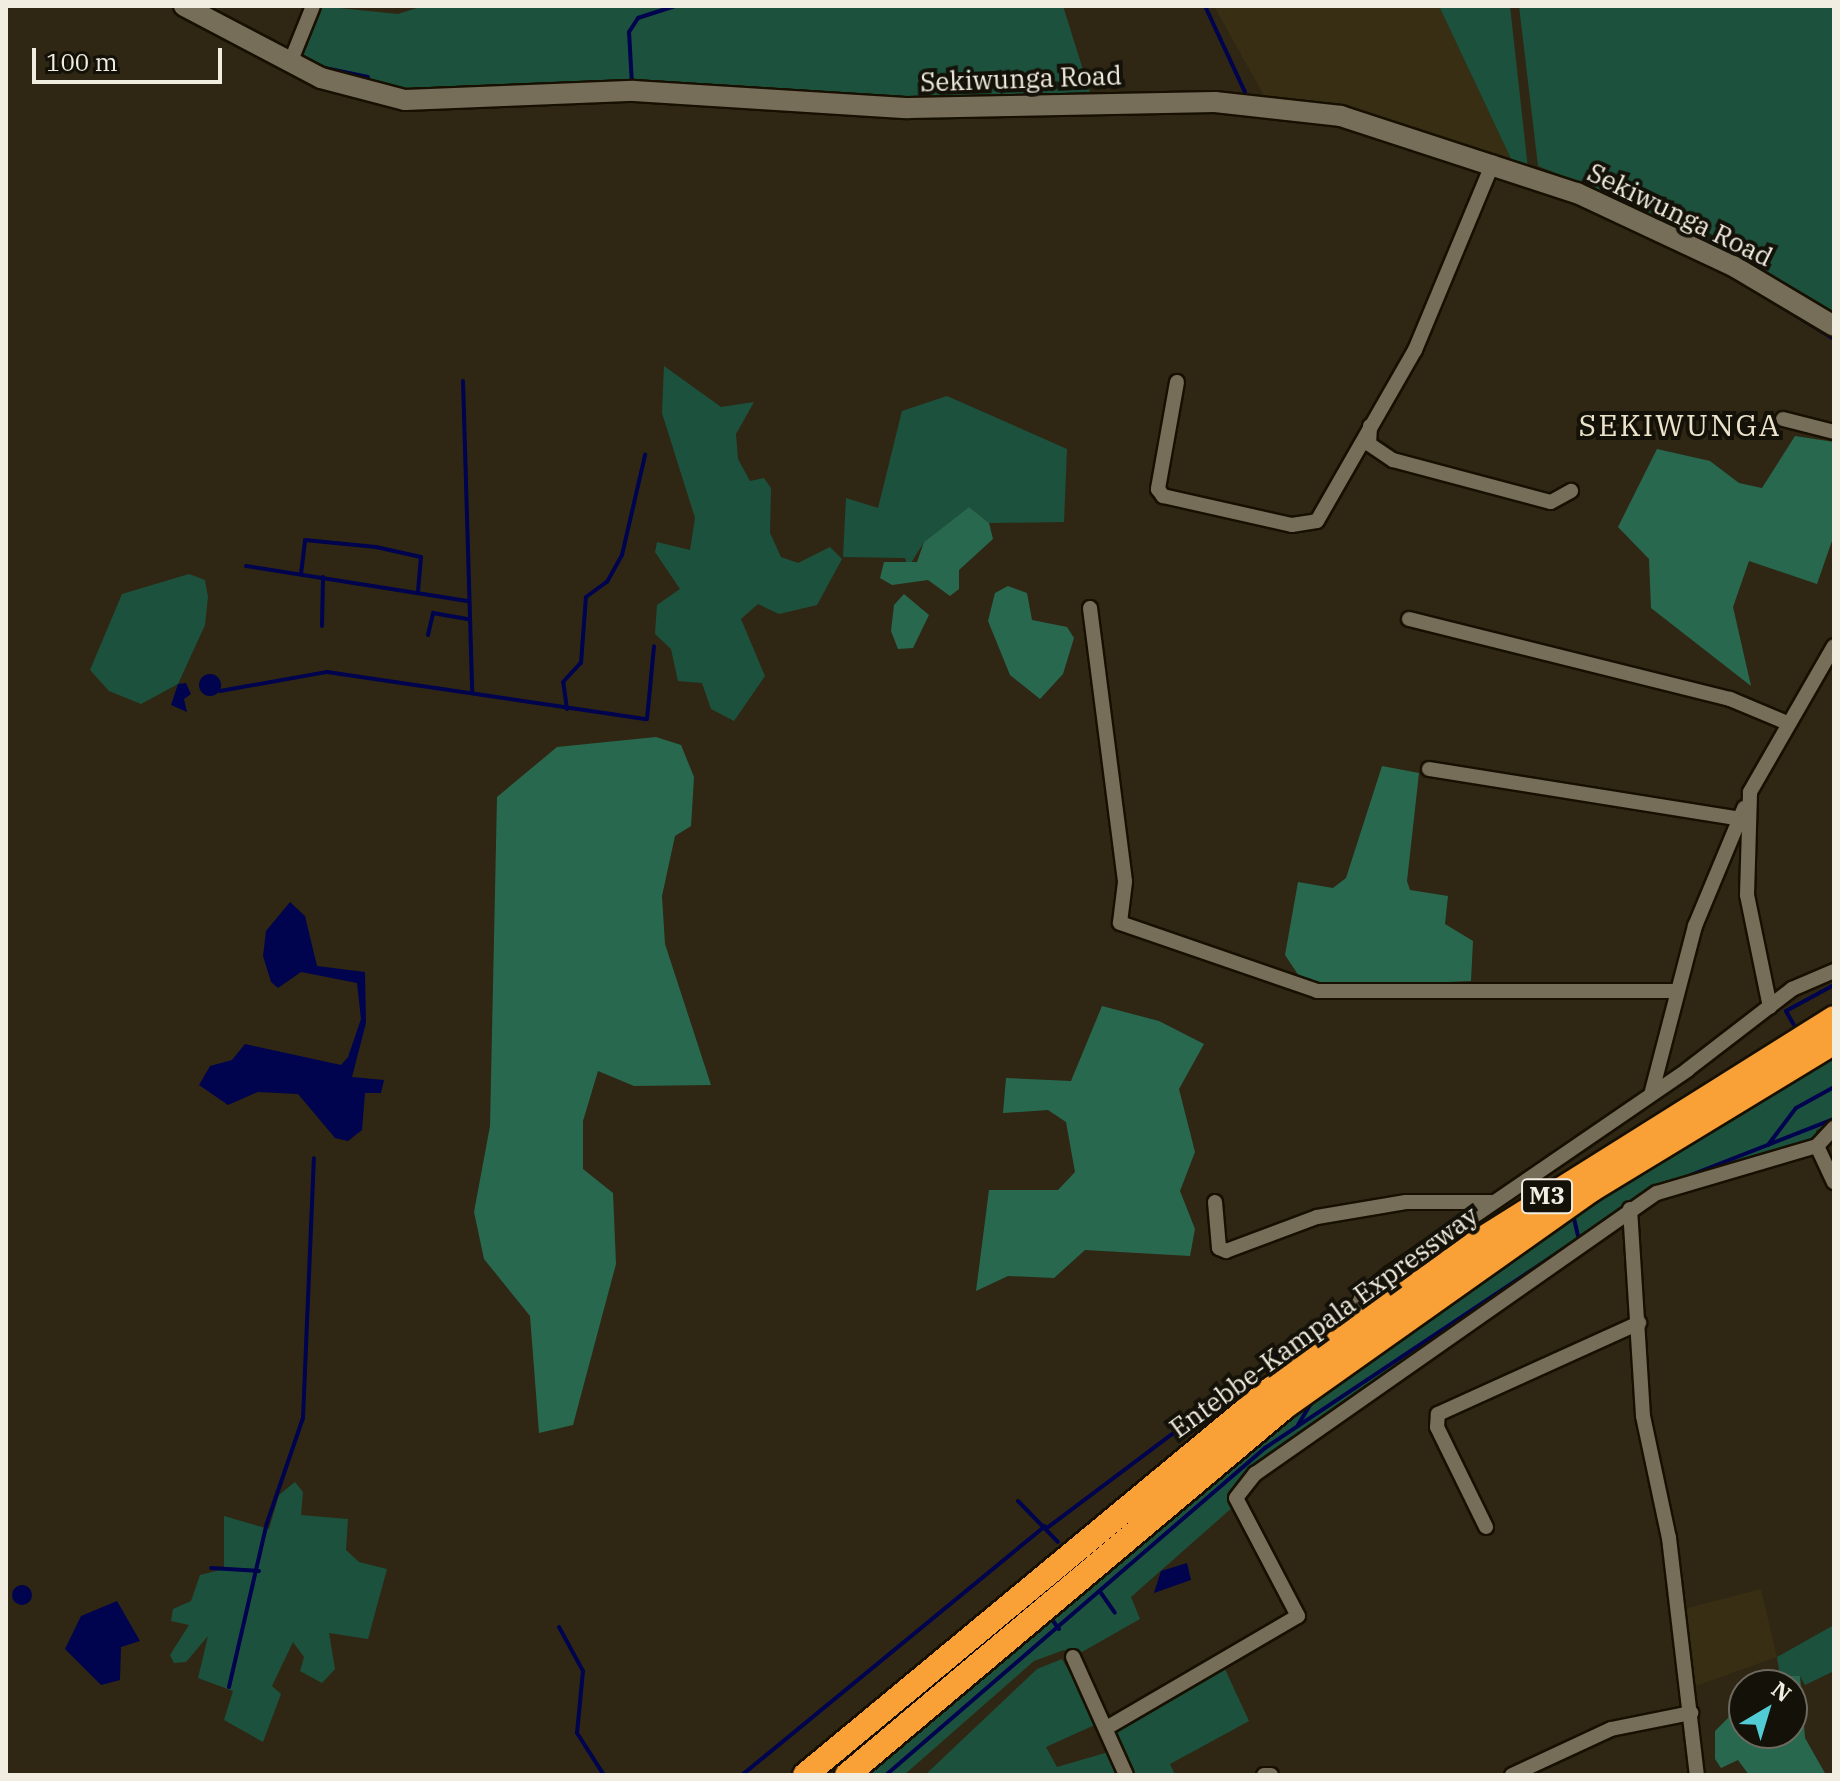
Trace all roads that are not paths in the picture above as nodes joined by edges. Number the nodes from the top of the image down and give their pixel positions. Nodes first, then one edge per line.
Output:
1 (184, 6) edge
2 (313, 6) edge
3 (290, 63) junction
4 (1493, 163) junction
5 (1834, 326) edge
6 (1177, 382) dead end
7 (1372, 418) junction
8 (1783, 419) dead end
9 (1834, 432) edge
10 (1571, 491) dead end
11 (1090, 608) dead end
12 (1409, 619) dead end
13 (1834, 646) edge
14 (1785, 722) junction
15 (1429, 769) dead end
16 (1750, 792) junction
17 (1740, 819) junction
18 (1834, 971) edge
19 (1677, 991) junction
20 (1770, 1007) junction
21 (1834, 1018) edge
22 (1834, 1042) edge
23 (1652, 1091) junction
24 (1834, 1128) edge
25 (1817, 1146) junction
26 (1834, 1182) edge
27 (1215, 1202) dead end
28 (1492, 1202) junction
29 (1630, 1209) junction
30 (1639, 1323) junction
31 (1345, 1335) junction
32 (1486, 1527) dead end
33 (1073, 1657) dead end
34 (1691, 1713) junction
35 (1108, 1727) junction
36 (805, 1775) edge
37 (847, 1775) edge
38 (1126, 1775) edge
39 (1264, 1775) edge
40 (1271, 1775) edge
41 (1512, 1775) edge
42 (1697, 1775) edge

1 - 3 main road, Sekiwunga Road
2 - 3 street
3 - 4 main road, Sekiwunga Road
4 - 5 main road, Sekiwunga Road
4 - 7 street
6 - 7 street
7 - 10 street
8 - 9 street
11 - 19 street
12 - 14 street
13 - 14 street
14 - 16 street
15 - 17 street
16 - 17 street
16 - 20 street
17 - 19 street
18 - 20 street
19 - 23 street
20 - 23 street
21 - 31 highway, Entebbe-Kampala Expressway / M3
22 - 37 highway, Entebbe-Kampala Expressway / M3
23 - 28 street
24 - 25 street
25 - 26 street
25 - 29 street
27 - 28 street
28 - 31 street
29 - 30 street
29 - 35 street
30 - 32 street
30 - 34 street
31 - 36 highway, Entebbe-Kampala Expressway / M3
33 - 35 street
34 - 41 street
34 - 42 street
35 - 38 street
39 - 40 street

